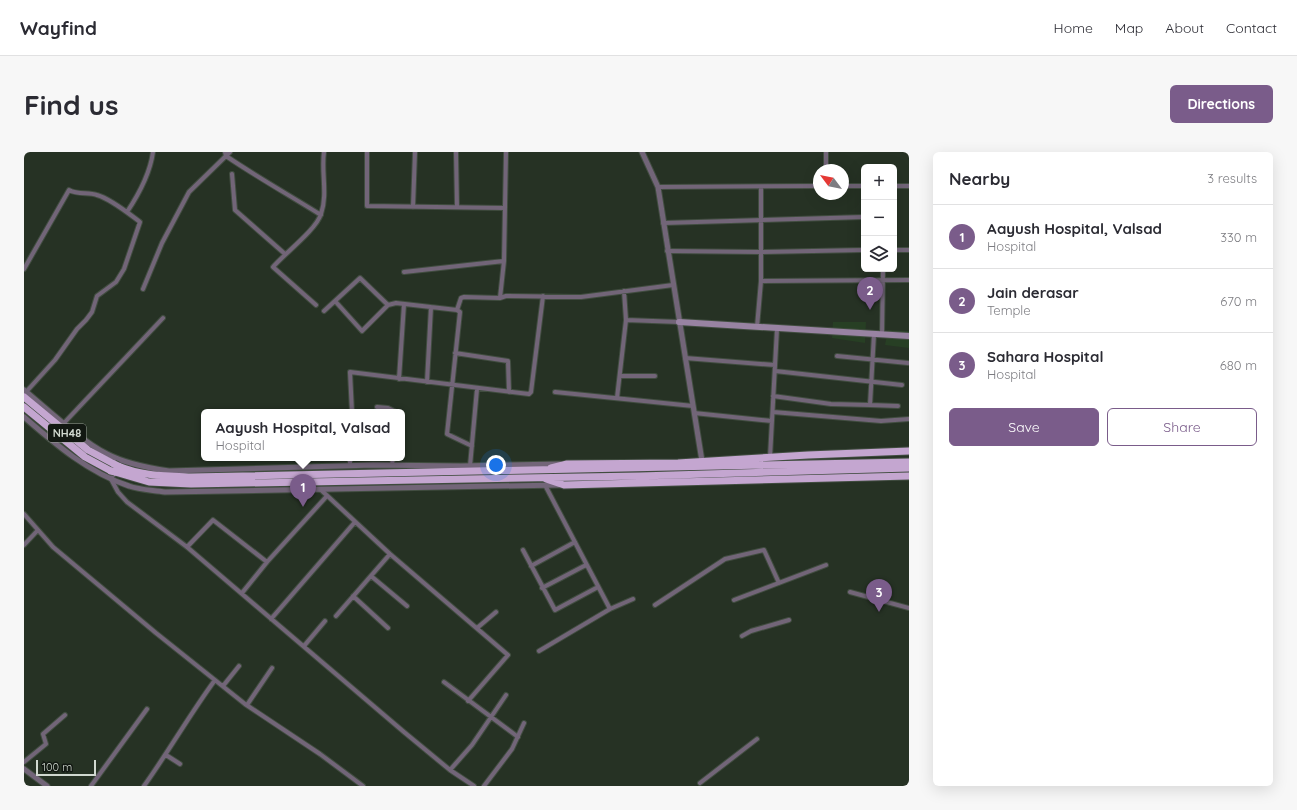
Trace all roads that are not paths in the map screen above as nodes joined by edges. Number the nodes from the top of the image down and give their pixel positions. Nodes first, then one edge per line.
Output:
1 (153, 152) edge
2 (324, 152) edge
3 (367, 152) edge
4 (415, 152) edge
5 (456, 152) edge
6 (506, 152) edge
7 (642, 152) edge
8 (826, 152) edge
9 (227, 153) edge
10 (826, 164) edge
11 (232, 174) dead end
12 (813, 186) edge
13 (849, 186) edge
14 (861, 186) edge
15 (897, 186) edge
16 (909, 186) edge
17 (658, 187) junction
18 (761, 187) junction
19 (413, 207) junction
20 (457, 207) junction
21 (505, 208) junction
22 (127, 212) junction
23 (321, 215) junction
24 (861, 217) edge
25 (761, 219) junction
26 (663, 223) junction
27 (861, 250) edge
28 (897, 250) edge
29 (909, 250) edge
30 (667, 251) junction
31 (761, 252) junction
32 (285, 254) junction
33 (504, 261) junction
34 (24, 269) edge
35 (404, 272) dead end
36 (883, 272) edge
37 (909, 280) edge
38 (761, 281) junction
39 (883, 281) junction
40 (673, 285) junction
41 (143, 288) dead end
42 (624, 291) junction
43 (543, 296) junction
44 (500, 298) junction
45 (335, 301) junction
46 (404, 304) junction
47 (316, 305) dead end
48 (388, 305) junction
49 (431, 307) junction
50 (457, 310) junction
51 (324, 311) dead end
52 (163, 318) dead end
53 (626, 320) junction
54 (679, 322) junction
55 (756, 327) junction
56 (777, 329) junction
57 (874, 334) junction
58 (882, 335) junction
59 (909, 336) edge
60 (455, 353) junction
61 (837, 356) dead end
62 (685, 358) junction
63 (873, 359) junction
64 (908, 363) edge
65 (775, 365) junction
66 (775, 371) junction
67 (620, 376) junction
68 (655, 376) dead end
69 (399, 379) junction
70 (427, 382) junction
71 (872, 382) junction
72 (451, 385) junction
73 (902, 385) dead end
74 (477, 389) junction
75 (509, 392) junction
76 (555, 392) dead end
77 (25, 393) edge
78 (773, 396) junction
79 (617, 398) junction
80 (870, 405) junction
81 (693, 406) junction
82 (898, 406) dead end
83 (24, 407) edge
84 (377, 407) dead end
85 (352, 409) edge
86 (390, 409) edge
87 (773, 412) junction
88 (694, 414) junction
89 (24, 417) edge
90 (909, 419) edge
91 (772, 421) junction
92 (64, 423) junction
93 (472, 446) junction
94 (909, 451) edge
95 (810, 454) junction
96 (770, 457) junction
97 (350, 461) edge
98 (393, 461) edge
99 (702, 461) junction
100 (909, 462) edge
101 (567, 464) junction
102 (809, 464) junction
103 (392, 465) junction
104 (401, 465) junction
105 (116, 466) junction
106 (350, 466) junction
107 (470, 466) junction
108 (909, 468) edge
109 (401, 473) junction
110 (540, 474) junction
111 (909, 476) edge
112 (111, 479) junction
113 (545, 485) junction
114 (564, 485) junction
115 (320, 489) junction
116 (326, 497) junction
117 (24, 514) edge
118 (355, 522) junction
119 (38, 530) junction
120 (575, 542) junction
121 (24, 545) edge
122 (187, 547) junction
123 (523, 550) dead end
124 (390, 554) junction
125 (267, 562) junction
126 (586, 565) junction
127 (826, 565) dead end
128 (531, 566) junction
129 (372, 576) junction
130 (779, 583) junction
131 (598, 587) junction
132 (542, 588) junction
133 (850, 592) dead end
134 (242, 593) junction
135 (353, 596) junction
136 (633, 599) dead end
137 (734, 600) dead end
138 (655, 605) dead end
139 (407, 606) dead end
140 (909, 608) edge
141 (610, 609) junction
142 (496, 612) dead end
143 (336, 616) dead end
144 (271, 619) junction
145 (789, 620) dead end
146 (325, 621) dead end
147 (388, 628) dead end
148 (477, 628) junction
149 (742, 636) dead end
150 (304, 646) junction
151 (539, 651) dead end
152 (239, 666) dead end
153 (272, 668) dead end
154 (215, 680) junction
155 (444, 682) dead end
156 (223, 686) junction
157 (506, 695) dead end
158 (468, 700) junction
159 (247, 705) junction
160 (147, 709) dead end
161 (65, 715) dead end
162 (490, 717) junction
163 (524, 723) dead end
164 (518, 737) junction
165 (757, 739) dead end
166 (166, 755) junction
167 (24, 762) edge
168 (180, 764) dead end
169 (24, 770) edge
170 (450, 770) junction
171 (700, 783) dead end
172 (47, 786) edge
173 (92, 786) edge
174 (144, 786) edge
175 (363, 786) edge
176 (474, 786) edge
177 (484, 786) edge

1 - 22 street
2 - 23 street
3 - 19 street
4 - 19 street
5 - 20 street
6 - 21 street
7 - 17 street
8 - 10 street
9 - 23 street
9 - 41 street
11 - 32 street
12 - 18 street
13 - 14 street
15 - 16 street
17 - 18 street
17 - 26 street
18 - 25 street
19 - 20 street
20 - 21 street
21 - 33 street
22 - 34 street
22 - 77 street
23 - 32 street
24 - 25 street
25 - 26 street
25 - 31 street
26 - 30 street
27 - 31 street
28 - 29 street
30 - 31 street
30 - 40 street
31 - 38 street
32 - 47 street
33 - 35 street
33 - 44 street
36 - 39 street
37 - 39 street
38 - 39 street
38 - 55 street
39 - 58 street
40 - 42 street
40 - 54 street
42 - 43 street
42 - 53 street
43 - 44 street
43 - 75 street
44 - 50 street
45 - 48 street
45 - 48 street
45 - 51 street
46 - 48 street
46 - 49 street
46 - 69 street
49 - 50 street
49 - 70 street
50 - 60 street
52 - 92 street
53 - 54 street
53 - 67 street
54 - 55 main road
54 - 62 street
55 - 56 main road
56 - 57 main road
56 - 65 street
57 - 58 main road
57 - 63 street
58 - 59 main road
60 - 72 street
60 - 75 street
61 - 63 street
62 - 65 street
62 - 81 street
63 - 64 street
63 - 71 street
65 - 66 street
66 - 71 street
66 - 78 street
67 - 68 street
67 - 79 street
69 - 70 street
69 - 85 street
70 - 72 street
71 - 73 street
71 - 80 street
72 - 74 street
72 - 93 street
74 - 75 street
74 - 93 street
76 - 79 street
77 - 92 street
77 - 105 highway, NH48
78 - 80 street
78 - 87 street
79 - 81 street
80 - 82 street
81 - 88 street
83 - 105 highway, NH48
84 - 86 street
87 - 90 street
87 - 91 street
88 - 91 street
88 - 99 street
89 - 112 street
91 - 96 street
92 - 105 street
93 - 107 street
94 - 95 highway
95 - 96 highway
95 - 102 highway
96 - 99 highway
97 - 106 street
98 - 103 street
99 - 101 highway
100 - 102 highway, NH48
101 - 107 street
101 - 110 highway
102 - 110 highway, NH48
103 - 104 street
103 - 106 street
104 - 107 street
104 - 109 street
105 - 106 street
105 - 109 highway, NH48
105 - 110 highway, NH48
105 - 112 street
108 - 110 highway, NH48
109 - 110 highway, NH48
110 - 114 highway
111 - 114 highway
112 - 115 street
112 - 122 street
113 - 114 street
113 - 115 street
113 - 120 street
115 - 116 street
116 - 118 street
116 - 125 street
117 - 119 street
118 - 124 street
118 - 144 street
119 - 121 street
119 - 154 street
120 - 126 street
120 - 128 street
122 - 125 street
122 - 134 street
123 - 128 street
124 - 129 street
124 - 148 street
125 - 134 street
126 - 131 street
126 - 132 street
127 - 130 street
128 - 132 street
129 - 135 street
129 - 139 street
130 - 137 street
130 - 138 street
131 - 132 street
131 - 141 street
133 - 140 street
134 - 144 street
135 - 143 street
135 - 147 street
136 - 141 street
141 - 151 street
142 - 148 street
144 - 150 street
145 - 149 street
146 - 150 street
148 - 158 street
150 - 170 street
152 - 156 street
153 - 159 street
154 - 156 street
154 - 166 street
155 - 158 street
156 - 159 street
157 - 162 street
158 - 162 street
159 - 175 street
160 - 173 street
161 - 167 street
162 - 164 street
162 - 170 street
163 - 164 street
164 - 177 street
165 - 171 street
166 - 168 street
166 - 174 street
169 - 172 street
170 - 176 street

